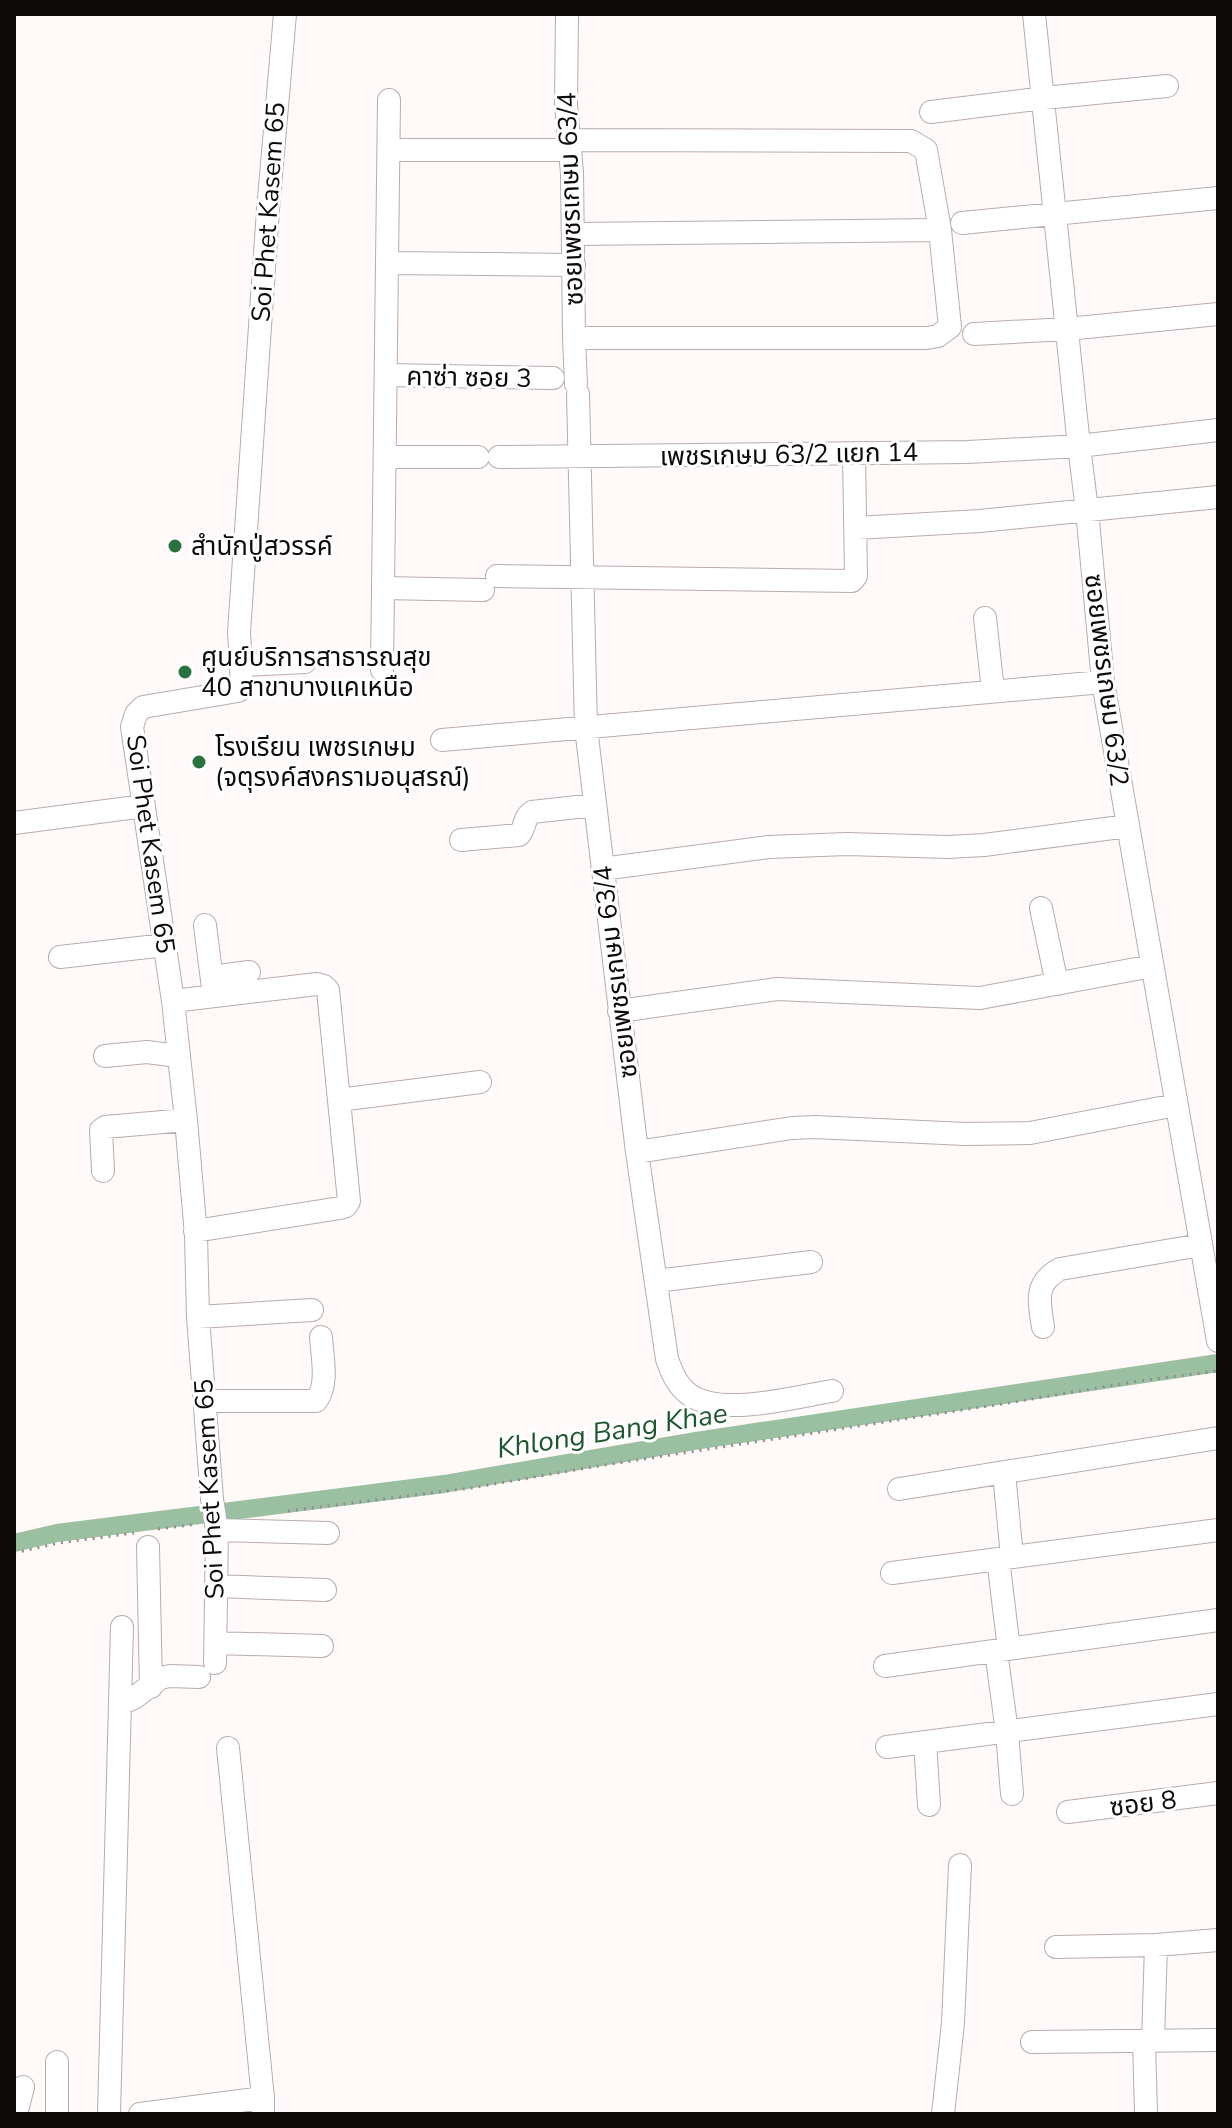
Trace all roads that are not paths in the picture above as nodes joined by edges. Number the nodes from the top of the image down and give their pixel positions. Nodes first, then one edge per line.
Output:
1 (285, 14) edge
2 (567, 14) edge
3 (1034, 14) edge
4 (1167, 86) dead end
5 (1044, 98) junction
6 (389, 100) dead end
7 (931, 112) dead end
8 (569, 145) junction
9 (389, 150) junction
10 (1218, 198) edge
11 (1054, 214) junction
12 (962, 223) dead end
13 (940, 230) junction
14 (573, 234) junction
15 (387, 263) junction
16 (574, 265) junction
17 (1218, 314) edge
18 (1067, 329) junction
19 (974, 334) dead end
20 (574, 338) junction
21 (386, 375) junction
22 (553, 378) dead end
23 (1218, 430) edge
24 (1079, 446) junction
25 (854, 455) junction
26 (580, 456) junction
27 (385, 457) junction
28 (1218, 497) edge
29 (1087, 510) junction
30 (856, 528) junction
31 (583, 578) junction
32 (383, 588) junction
33 (985, 618) dead end
34 (305, 662) dead end
35 (241, 665) junction
36 (382, 670) dead end
37 (1103, 682) junction
38 (993, 691) junction
39 (586, 728) junction
40 (442, 740) dead end
41 (595, 805) junction
42 (144, 806) junction
43 (14, 823) edge
44 (1128, 826) junction
45 (461, 840) dead end
46 (602, 869) junction
47 (1041, 908) dead end
48 (205, 925) dead end
49 (165, 945) junction
50 (60, 957) dead end
51 (1152, 966) junction
52 (249, 972) dead end
53 (1057, 984) junction
54 (213, 986) junction
55 (173, 1001) junction
56 (619, 1011) junction
57 (178, 1053) junction
58 (105, 1056) dead end
59 (480, 1082) dead end
60 (339, 1100) junction
61 (1176, 1105) junction
62 (186, 1120) junction
63 (637, 1152) junction
64 (103, 1171) dead end
65 (195, 1231) junction
66 (1201, 1245) junction
67 (811, 1262) dead end
68 (656, 1281) junction
69 (312, 1310) dead end
70 (198, 1317) junction
71 (1043, 1327) dead end
72 (321, 1337) dead end
73 (1218, 1341) edge
74 (832, 1391) dead end
75 (205, 1401) junction
76 (1218, 1438) edge
77 (1004, 1473) junction
78 (899, 1489) dead end
79 (214, 1527) junction
80 (1218, 1530) edge
81 (328, 1533) dead end
82 (144, 1537) road end
83 (1005, 1558) junction
84 (892, 1573) dead end
85 (216, 1586) junction
86 (325, 1590) dead end
87 (1218, 1620) edge
88 (122, 1627) dead end
89 (322, 1646) dead end
90 (1002, 1650) junction
91 (210, 1661) junction
92 (885, 1666) dead end
93 (151, 1687) junction
94 (120, 1704) junction
95 (1218, 1704) edge
96 (1007, 1732) junction
97 (925, 1742) junction
98 (887, 1747) dead end
99 (228, 1748) dead end
100 (1218, 1793) edge
101 (1012, 1794) dead end
102 (929, 1805) dead end
103 (1068, 1812) dead end
104 (960, 1865) dead end
105 (1218, 1940) edge
106 (1156, 1945) junction
107 (1056, 1947) dead end
108 (1218, 2040) edge
109 (1149, 2041) junction
110 (1032, 2042) dead end
111 (57, 2062) dead end
112 (23, 2087) dead end
113 (263, 2106) edge
114 (16, 2114) edge
115 (57, 2114) edge
116 (109, 2114) edge
117 (140, 2114) edge
118 (943, 2114) edge
119 (1146, 2114) edge

1 - 35 street, Soi Phet Kasem 65
2 - 8 street, ซอยเพชรเกษม 63/4
3 - 5 street, ซอยเพชรเกษม 63/2
4 - 5 street
5 - 7 street
5 - 11 street, ซอยเพชรเกษม 63/2
6 - 9 street
8 - 9 street
8 - 13 street
8 - 14 street, ซอยเพชรเกษม 63/4
9 - 15 street
10 - 11 street
11 - 12 street
11 - 18 street, ซอยเพชรเกษม 63/2
13 - 14 street
13 - 20 street
14 - 16 street, ซอยเพชรเกษม 63/4
15 - 16 street
15 - 21 street
16 - 20 street, ซอยเพชรเกษม 63/4
17 - 18 street
18 - 19 street
18 - 24 street, ซอยเพชรเกษม 63/2
20 - 26 street, ซอยเพชรเกษม 63/4
21 - 22 street, คาซ่า ซอย 3
21 - 27 street
23 - 24 street, เพชรเกษม 63/2 แยก 14
24 - 25 street, เพชรเกษม 63/2 แยก 14
24 - 29 street, ซอยเพชรเกษม 63/2
25 - 26 street, เพชรเกษม 63/2 แยก 14
25 - 30 street
26 - 27 street, เพชรเกษม 63/2 แยก 14
26 - 31 street, ซอยเพชรเกษม 63/4
27 - 32 street
28 - 29 street
29 - 30 street
29 - 37 street, ซอยเพชรเกษม 63/2
30 - 31 street
31 - 32 street
31 - 39 street, ซอยเพชรเกษม 63/4
32 - 36 street
33 - 38 street
34 - 35 street
35 - 42 street, Soi Phet Kasem 65
37 - 38 street
37 - 44 street, ซอยเพชรเกษม 63/2
38 - 39 street
39 - 40 street
39 - 41 street, ซอยเพชรเกษม 63/4
41 - 45 street
41 - 46 street, ซอยเพชรเกษม 63/4
42 - 43 street
42 - 49 street, Soi Phet Kasem 65
44 - 46 street
44 - 51 street, ซอยเพชรเกษม 63/2
46 - 56 street, ซอยเพชรเกษม 63/4
47 - 53 street
48 - 54 street
49 - 50 street
49 - 55 street, Soi Phet Kasem 65
51 - 53 street
51 - 61 street, ซอยเพชรเกษม 63/2
52 - 54 street
53 - 56 street
54 - 55 street
54 - 60 street
55 - 57 street, Soi Phet Kasem 65
56 - 63 street, ซอยเพชรเกษม 63/4
57 - 58 street
57 - 62 street, Soi Phet Kasem 65
59 - 60 street
60 - 65 street
61 - 63 street
61 - 66 street, ซอยเพชรเกษม 63/2
62 - 64 street
62 - 65 street, Soi Phet Kasem 65
63 - 68 street, ซอยเพชรเกษม 63/4
65 - 70 street, Soi Phet Kasem 65
66 - 71 street
66 - 73 street, ซอยเพชรเกษม 63/2
67 - 68 street
68 - 74 street, ซอยเพชรเกษม 63/4
69 - 70 street
70 - 75 street, Soi Phet Kasem 65
72 - 75 street
75 - 79 street, Soi Phet Kasem 65
76 - 77 street
77 - 78 street
77 - 83 street
79 - 81 street
79 - 85 street, Soi Phet Kasem 65
80 - 83 street
82 - 93 street
83 - 84 street
83 - 90 street
85 - 86 street
85 - 91 street, Soi Phet Kasem 65
87 - 90 street
88 - 94 street
89 - 91 street
90 - 92 street
90 - 96 street
91 - 93 street
93 - 94 street
94 - 116 street
95 - 96 street
96 - 97 street
96 - 101 street
97 - 98 street
97 - 102 street
99 - 113 street
100 - 103 street, ซอย 8
104 - 118 street
105 - 106 street
106 - 107 street
106 - 109 street
108 - 109 street
109 - 110 street
109 - 119 street
111 - 115 street
112 - 114 street
113 - 117 street

